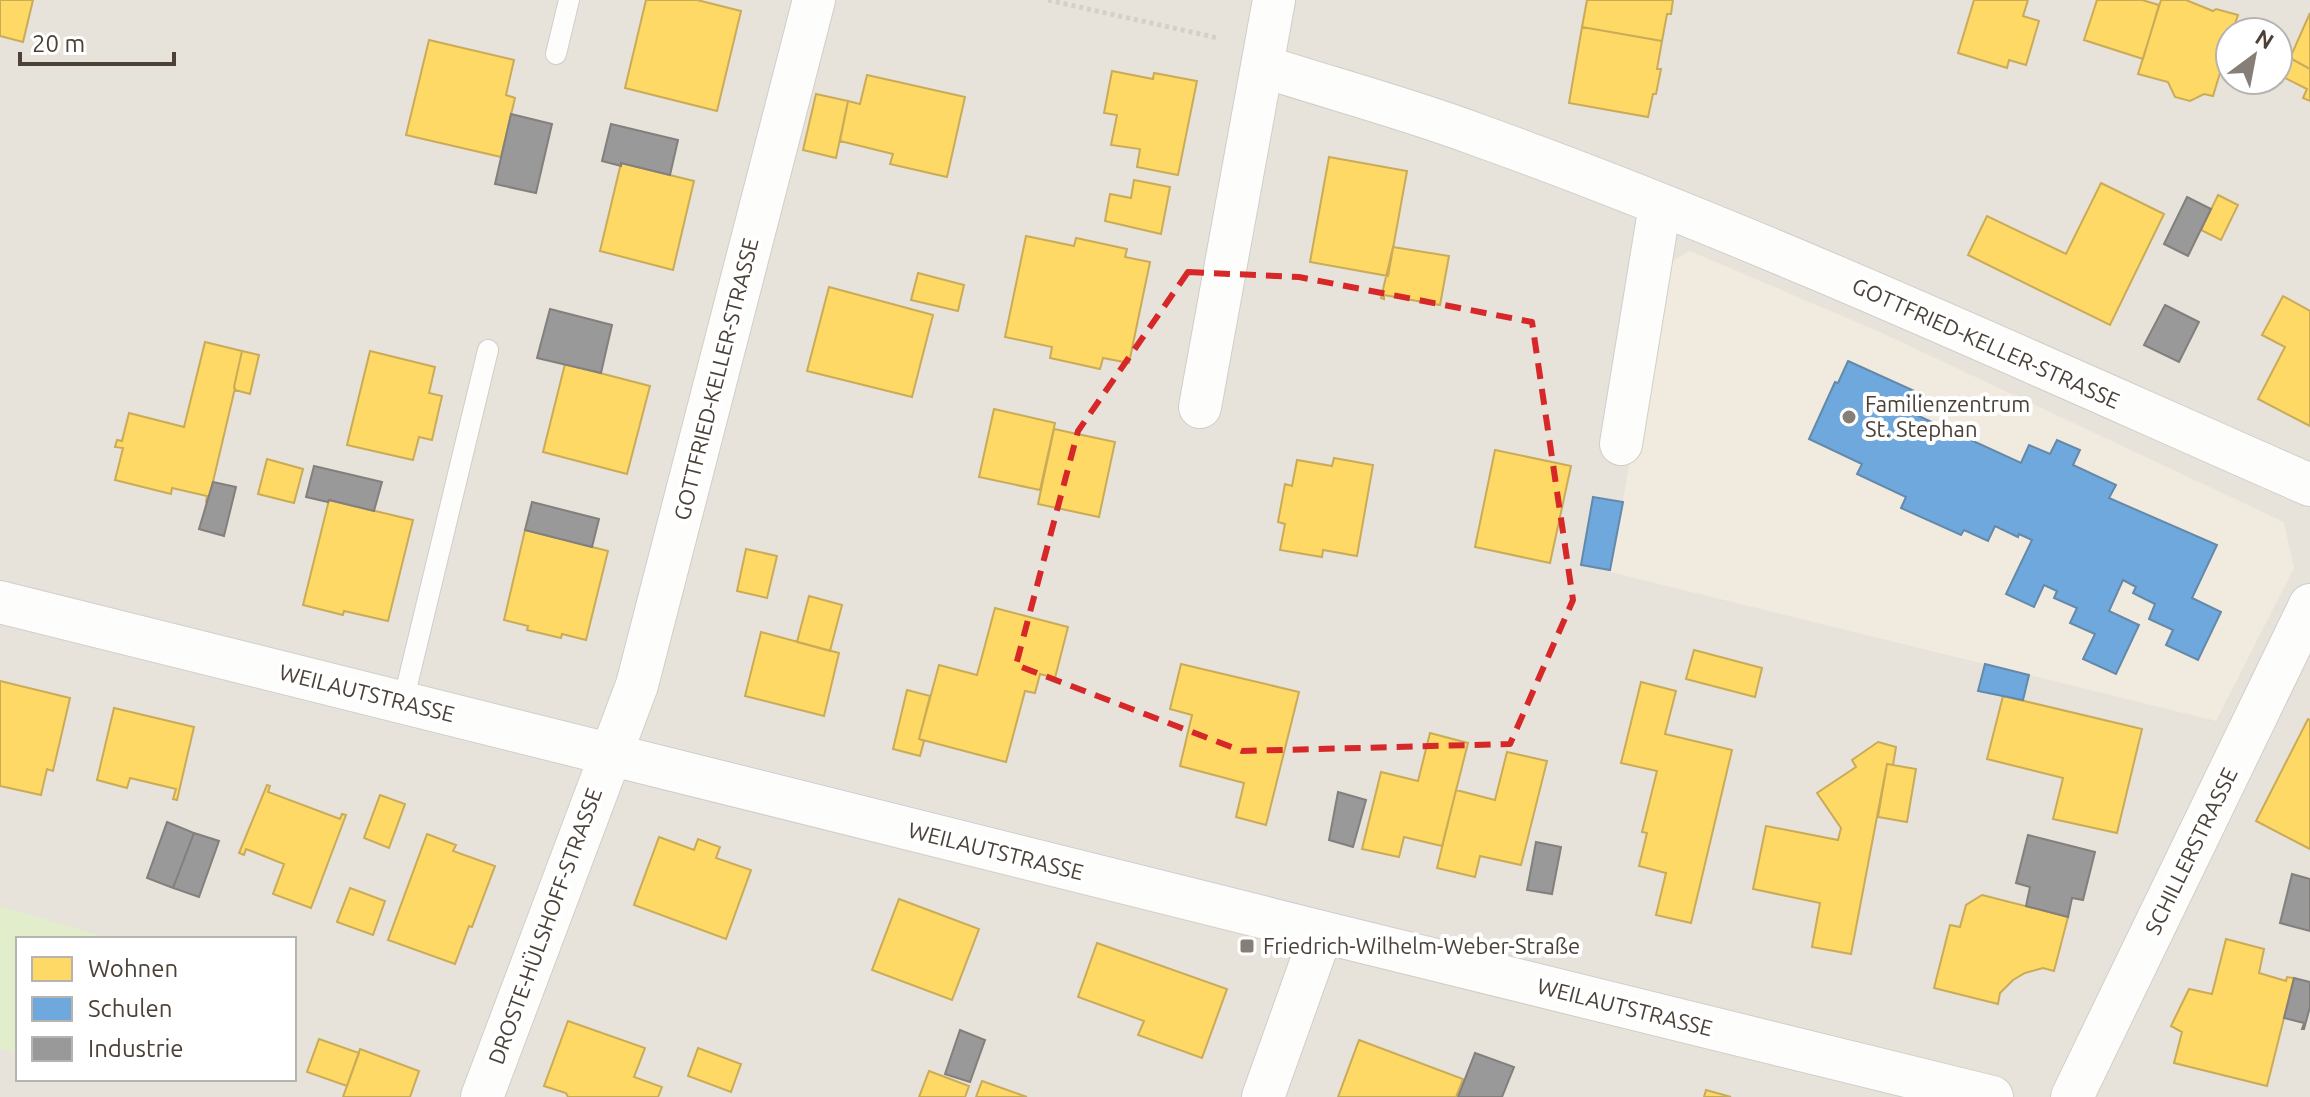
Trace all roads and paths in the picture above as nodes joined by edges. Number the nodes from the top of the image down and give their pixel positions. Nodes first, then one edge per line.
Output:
1 (569, 0) edge
2 (814, 0) edge
3 (1048, 0) edge
4 (1274, 0) edge
5 (556, 54) dead end
6 (1264, 58) junction
7 (1660, 205) junction
8 (488, 350) dead end
9 (1200, 407) dead end
10 (1621, 444) dead end
11 (2310, 485) edge
12 (0, 602) edge
13 (2310, 605) edge
14 (403, 702) junction
15 (609, 755) junction
16 (1322, 932) junction
17 (482, 1097) edge
18 (1263, 1097) edge
19 (1992, 1097) edge
20 (2072, 1097) edge

1 - 5 lane
2 - 15 street, GOTTFRIED-KELLER-STRASSE
3 - 6 path
4 - 6 street
6 - 7 street, GOTTFRIED-KELLER-STRASSE
6 - 9 street
7 - 10 street
7 - 11 street, GOTTFRIED-KELLER-STRASSE
8 - 14 lane
12 - 14 street, WEILAUTSTRASSE
13 - 20 street, SCHILLERSTRASSE
14 - 15 street, WEILAUTSTRASSE
15 - 16 street, WEILAUTSTRASSE
15 - 17 street, DROSTE-HÜLSHOFF-STRASSE
16 - 18 street
16 - 19 street, WEILAUTSTRASSE

